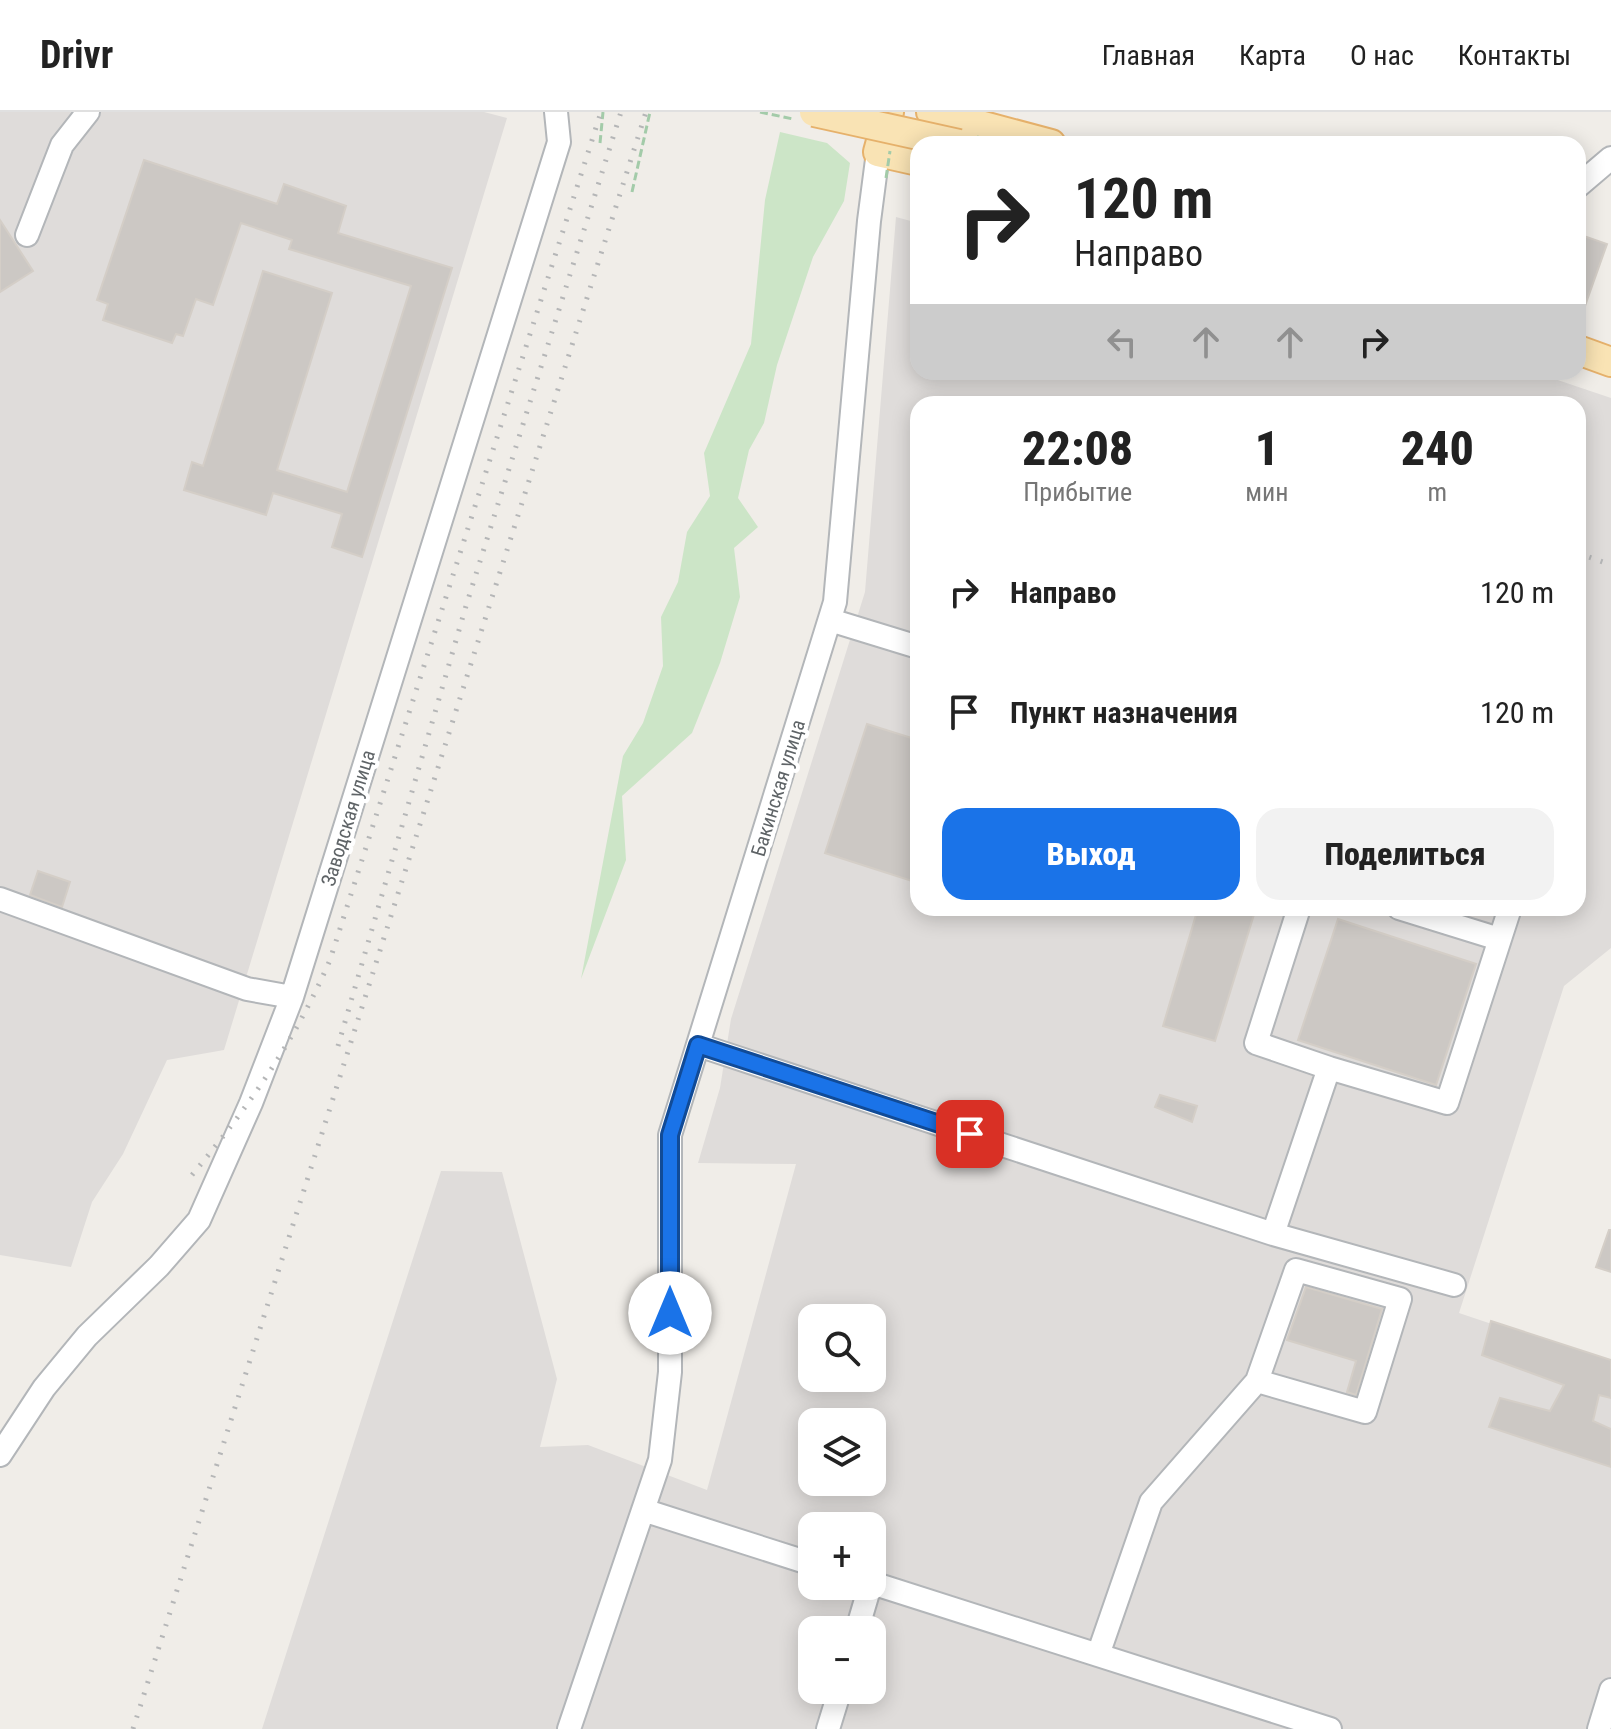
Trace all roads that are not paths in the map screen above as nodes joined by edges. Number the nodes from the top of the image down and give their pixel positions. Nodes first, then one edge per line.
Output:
1 (88, 112) edge
2 (556, 112) edge
3 (814, 112) edge
4 (906, 112) edge
5 (931, 112) edge
6 (923, 136) edge
7 (931, 136) edge
8 (1021, 136) edge
9 (886, 145) edge
10 (910, 157) edge
11 (1611, 158) edge
12 (1586, 179) edge
13 (27, 235) dead end
14 (1586, 353) edge
15 (1611, 362) edge
16 (830, 620) junction
17 (910, 645) edge
18 (0, 899) edge
19 (1296, 916) edge
20 (1425, 916) edge
21 (1507, 916) edge
22 (1499, 939) junction
23 (292, 997) junction
24 (698, 1045) junction
25 (1329, 1068) junction
26 (1273, 1234) junction
27 (1454, 1285) dead end
28 (1257, 1381) junction
29 (0, 1455) edge
30 (643, 1510) junction
31 (798, 1560) edge
32 (886, 1589) edge
33 (1098, 1655) junction
34 (1611, 1690) edge
35 (836, 1704) edge
36 (569, 1729) edge
37 (828, 1729) edge
38 (1330, 1729) edge
39 (1599, 1729) edge

1 - 13 street
2 - 23 street, Заводская улица
3 - 6 main road, bridge
4 - 7 main road
5 - 8 main road
9 - 10 main road
9 - 16 street, Бакинская улица
11 - 12 street
14 - 15 main road
16 - 17 street
16 - 24 street, Бакинская улица
18 - 23 street
19 - 25 street
20 - 22 street
21 - 22 street
22 - 25 street
23 - 29 street, Заводская улица
24 - 26 street
24 - 30 street, Бакинская улица
25 - 26 street
26 - 27 street
28 - 28 street
28 - 33 street
30 - 31 street
30 - 36 street, Бакинская улица
32 - 33 street
33 - 38 street
34 - 39 street
35 - 37 street

